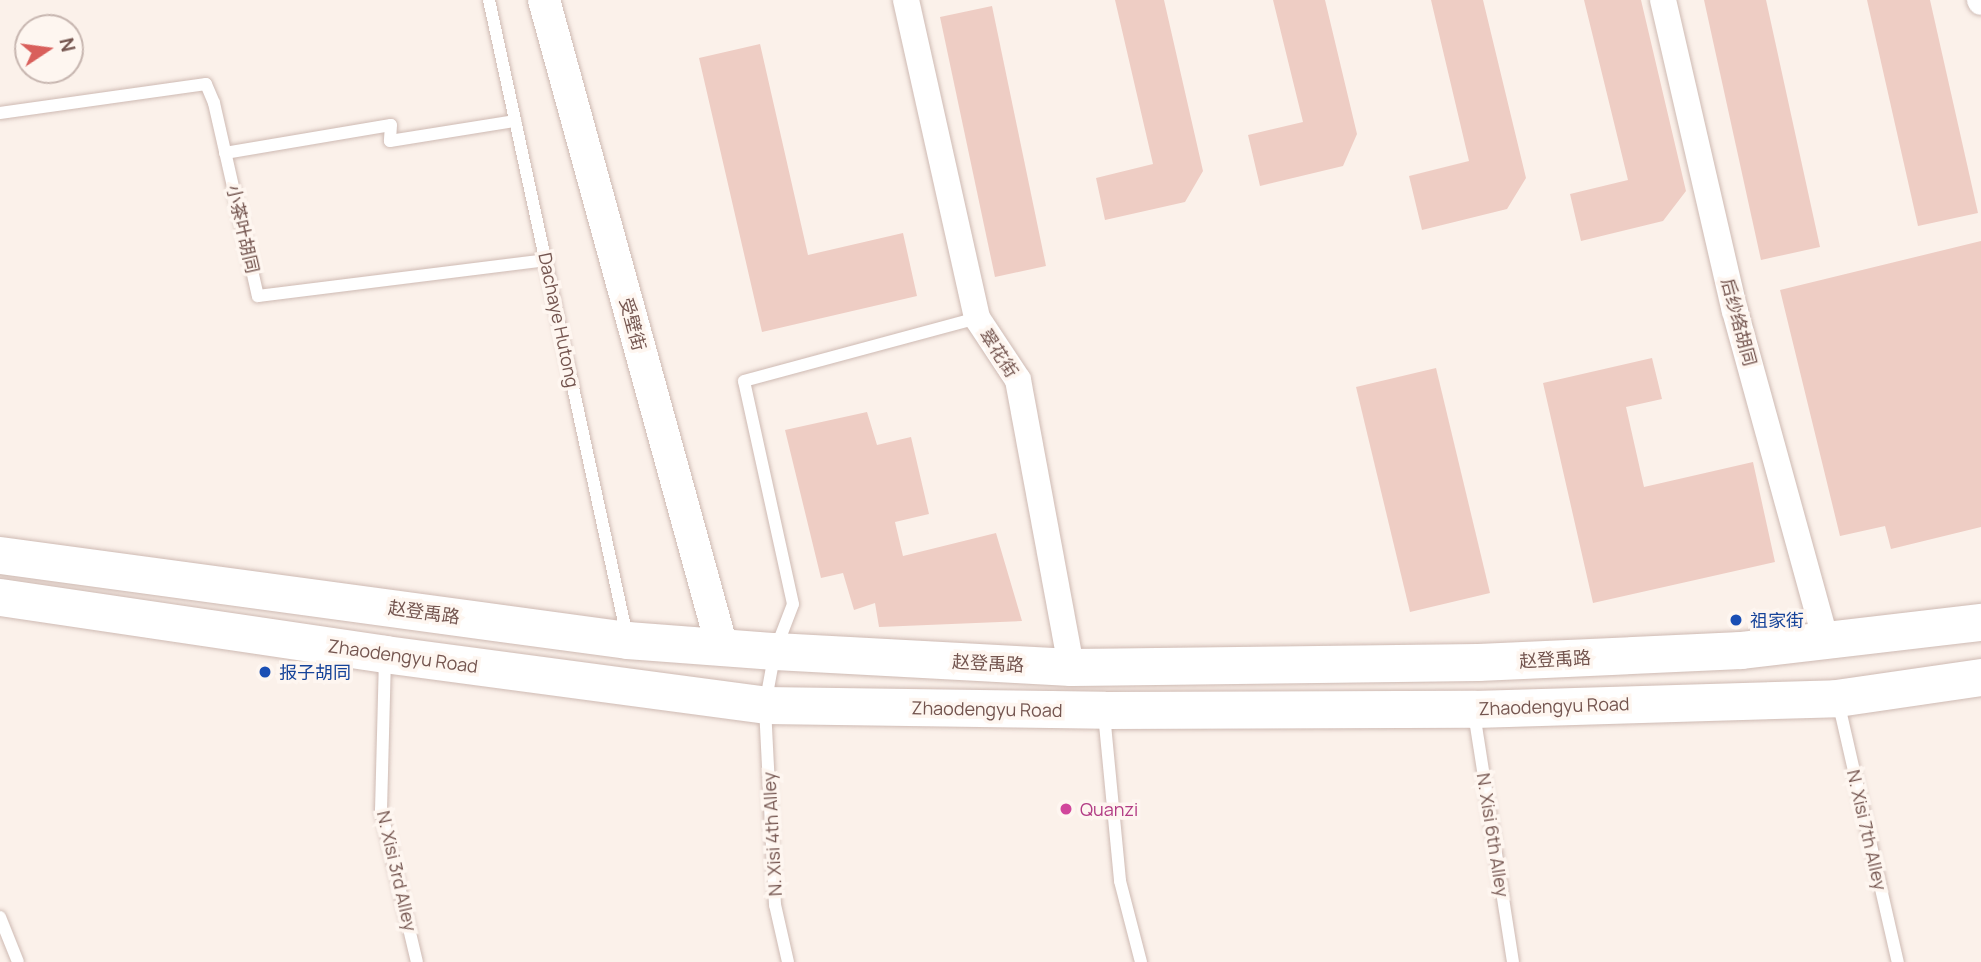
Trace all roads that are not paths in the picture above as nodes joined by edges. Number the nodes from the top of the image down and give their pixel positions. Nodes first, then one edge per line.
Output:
1 (489, 0) edge
2 (544, 0) edge
3 (906, 0) edge
4 (1663, 0) edge
5 (0, 113) edge
6 (515, 121) junction
7 (225, 153) junction
8 (547, 260) junction
9 (977, 318) junction
10 (0, 555) edge
11 (0, 597) edge
12 (1981, 622) edge
13 (627, 640) junction
14 (1826, 641) junction
15 (722, 647) junction
16 (775, 652) junction
17 (385, 654) junction
18 (1071, 667) junction
19 (1981, 677) edge
20 (1837, 698) junction
21 (765, 705) junction
22 (1474, 709) junction
23 (1104, 710) junction
24 (0, 917) edge
25 (18, 962) edge
26 (417, 962) edge
27 (788, 962) edge
28 (1141, 962) edge
29 (1513, 962) edge
30 (1898, 962) edge

1 - 6 lane, Dachaye Hutong
2 - 15 street, 受壁街
3 - 9 street, 翠花街
4 - 14 street, 后纱络胡同
5 - 7 lane, 小茶叶胡同
6 - 7 lane
6 - 8 lane, Dachaye Hutong
7 - 8 lane, 小茶叶胡同
8 - 13 lane, Dachaye Hutong
9 - 16 lane, N. Xisi 4th Alley
9 - 18 street, 翠花街
10 - 13 main road, 赵登禹路
11 - 17 main road, Zhaodengyu Road
12 - 14 main road, 赵登禹路
13 - 15 main road, 赵登禹路
14 - 18 main road, 赵登禹路
15 - 16 main road, 赵登禹路
16 - 18 main road, 赵登禹路
16 - 21 lane, N. Xisi 4th Alley
17 - 21 main road, Zhaodengyu Road
17 - 26 lane, N. Xisi 3rd Alley
19 - 20 main road, Zhaodengyu Road
20 - 22 main road, Zhaodengyu Road
20 - 30 lane, N. Xisi 7th Alley
21 - 23 main road, Zhaodengyu Road
21 - 27 lane, N. Xisi 4th Alley
22 - 23 main road, Zhaodengyu Road
22 - 29 lane, N. Xisi 6th Alley
23 - 28 lane
24 - 25 lane

